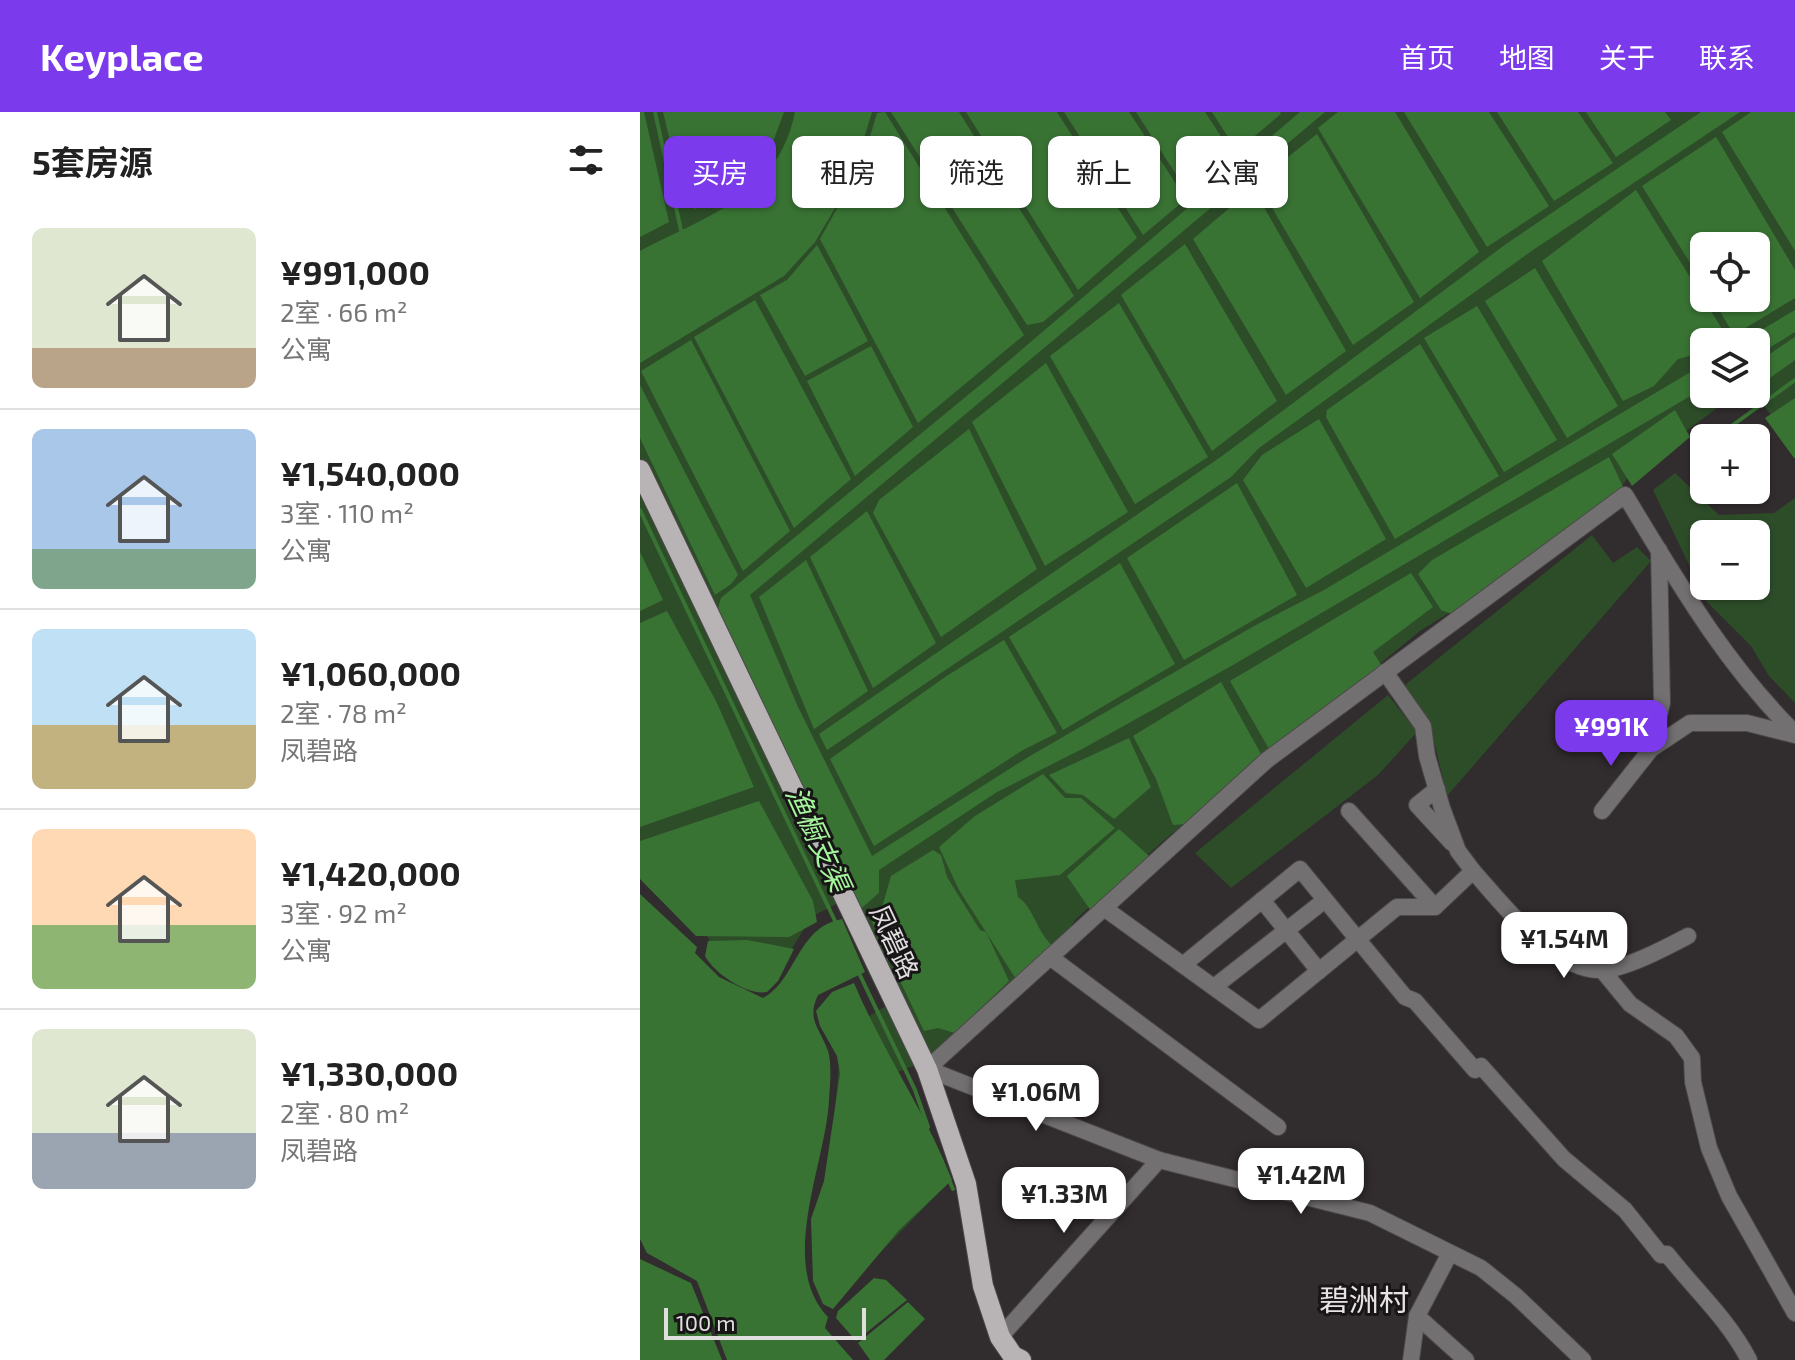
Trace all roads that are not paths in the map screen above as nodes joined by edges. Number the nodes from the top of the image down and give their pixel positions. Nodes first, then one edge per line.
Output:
1 (640, 470) edge
2 (1659, 550) junction
3 (1385, 672) junction
4 (1795, 734) edge
5 (1651, 749) junction
6 (1349, 811) dead end
7 (1602, 811) dead end
8 (1473, 871) junction
9 (1262, 900) junction
10 (1325, 900) junction
11 (1435, 907) junction
12 (1104, 908) junction
13 (1286, 931) junction
14 (1688, 936) dead end
15 (1356, 940) junction
16 (1050, 957) junction
17 (1183, 965) junction
18 (1602, 970) junction
19 (1319, 971) junction
20 (1214, 987) junction
21 (927, 1069) junction
22 (1278, 1127) dead end
23 (1159, 1160) junction
24 (1450, 1253) junction
25 (1795, 1313) edge
26 (1417, 1316) junction
27 (1001, 1347) edge
28 (1021, 1360) edge
29 (1411, 1360) edge
30 (1466, 1360) edge
31 (1583, 1360) edge
32 (1749, 1360) edge

1 - 21 main road, 凤碧路
2 - 3 street
2 - 4 street
2 - 5 street
3 - 8 street
3 - 12 street
4 - 5 street
5 - 7 street
6 - 11 street
8 - 11 street
8 - 18 street
9 - 10 street
9 - 13 street
9 - 17 street
10 - 13 street
10 - 15 street
11 - 15 street
12 - 16 street
12 - 17 street
13 - 19 street
13 - 20 street
14 - 18 street
15 - 19 street
15 - 32 street
16 - 21 street
16 - 22 street
17 - 20 street
18 - 25 street
19 - 20 street
21 - 23 street
21 - 27 main road, 凤碧路
23 - 24 street
23 - 27 street
24 - 26 street
24 - 31 street
26 - 29 street
26 - 30 street
27 - 28 main road, 凤碧路

